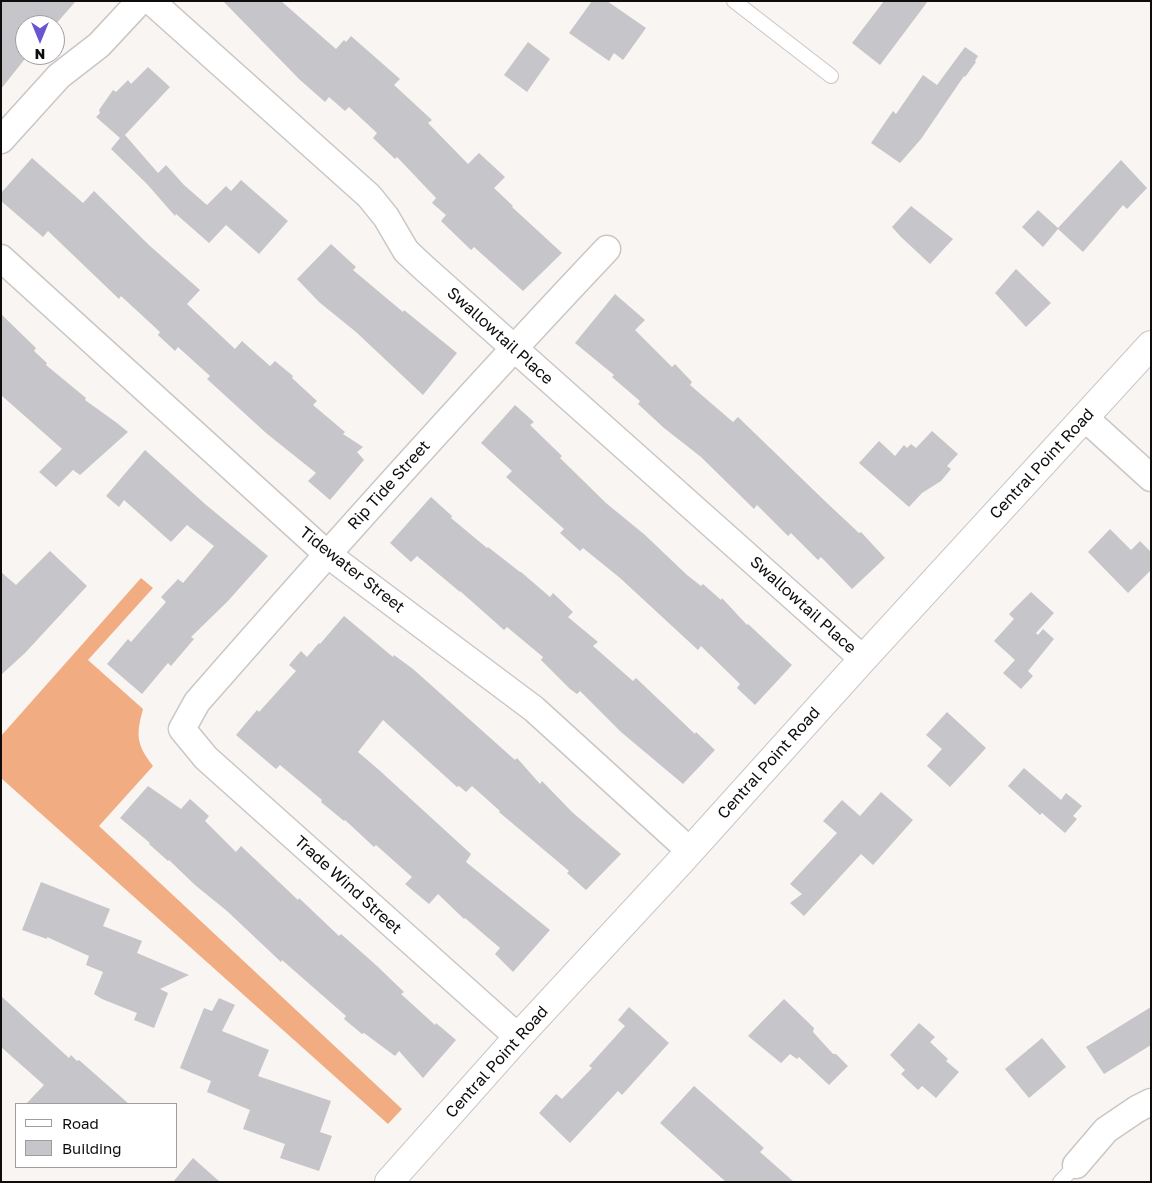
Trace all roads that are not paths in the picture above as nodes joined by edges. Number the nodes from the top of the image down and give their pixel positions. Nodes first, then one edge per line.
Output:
1 (140, 1) edge
2 (151, 1) edge
3 (734, 1) edge
4 (830, 76) dead end
5 (1, 140) edge
6 (607, 249) dead end
7 (1, 258) edge
8 (1151, 345) edge
9 (514, 347) junction
10 (1085, 418) junction
11 (1151, 478) edge
12 (327, 554) junction
13 (863, 659) junction
14 (182, 729) joint
15 (690, 851) junction
16 (518, 1037) junction
17 (1151, 1102) edge
18 (1068, 1174) edge
19 (389, 1182) edge

1 - 5 street
2 - 9 street, Swallowtail Place
3 - 4 lane
6 - 9 street, Rip Tide Street
7 - 12 street, Tidewater Street
8 - 10 street, Central Point Road
9 - 12 street, Rip Tide Street
9 - 13 street, Swallowtail Place
10 - 11 street
10 - 13 street, Central Point Road
12 - 14 street, Rip Tide Street
12 - 15 street, Tidewater Street
13 - 15 street, Central Point Road
14 - 16 street, Trade Wind Street
15 - 16 street, Central Point Road
16 - 19 street, Central Point Road
17 - 18 street

